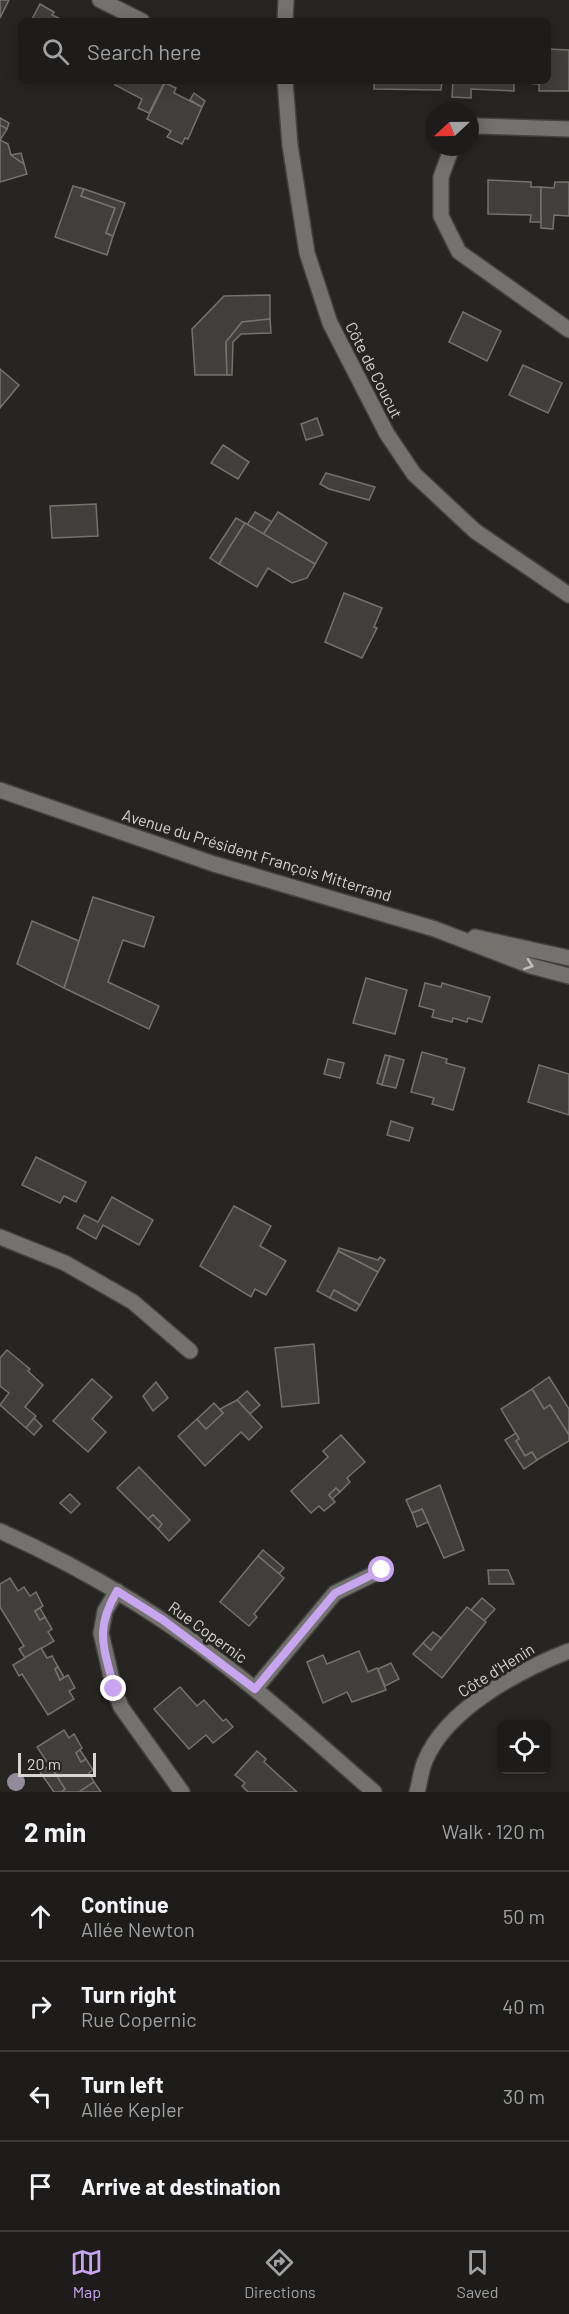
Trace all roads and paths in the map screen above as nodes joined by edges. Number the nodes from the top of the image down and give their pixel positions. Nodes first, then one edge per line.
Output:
1 (100, 0) edge
2 (285, 0) edge
3 (136, 18) edge
4 (285, 18) edge
5 (285, 84) edge
6 (479, 126) edge
7 (569, 129) edge
8 (449, 156) edge
9 (569, 330) edge
10 (569, 595) edge
11 (0, 790) edge
12 (435, 929) junction
13 (569, 958) edge
14 (569, 976) edge
15 (0, 1237) edge
16 (190, 1351) dead end
17 (0, 1531) edge
18 (382, 1570) dead end
19 (117, 1591) junction
20 (569, 1651) edge
21 (255, 1689) junction
22 (182, 1792) edge
23 (374, 1792) edge
24 (417, 1792) edge

1 - 3 street
2 - 4 street
5 - 10 street, Côte de Coucut
6 - 7 street
8 - 9 street
11 - 12 street, Avenue du Président François Mitterrand
12 - 13 street, Avenue du Président François Mitterrand
12 -> 14 street, Avenue du Président François Mitterrand
15 - 16 street
17 - 19 street, Rue Copernic
18 - 21 street
19 - 21 street, Rue Copernic
19 - 22 street
20 - 24 street, Côte d'Henin
21 - 23 street, Rue Copernic

